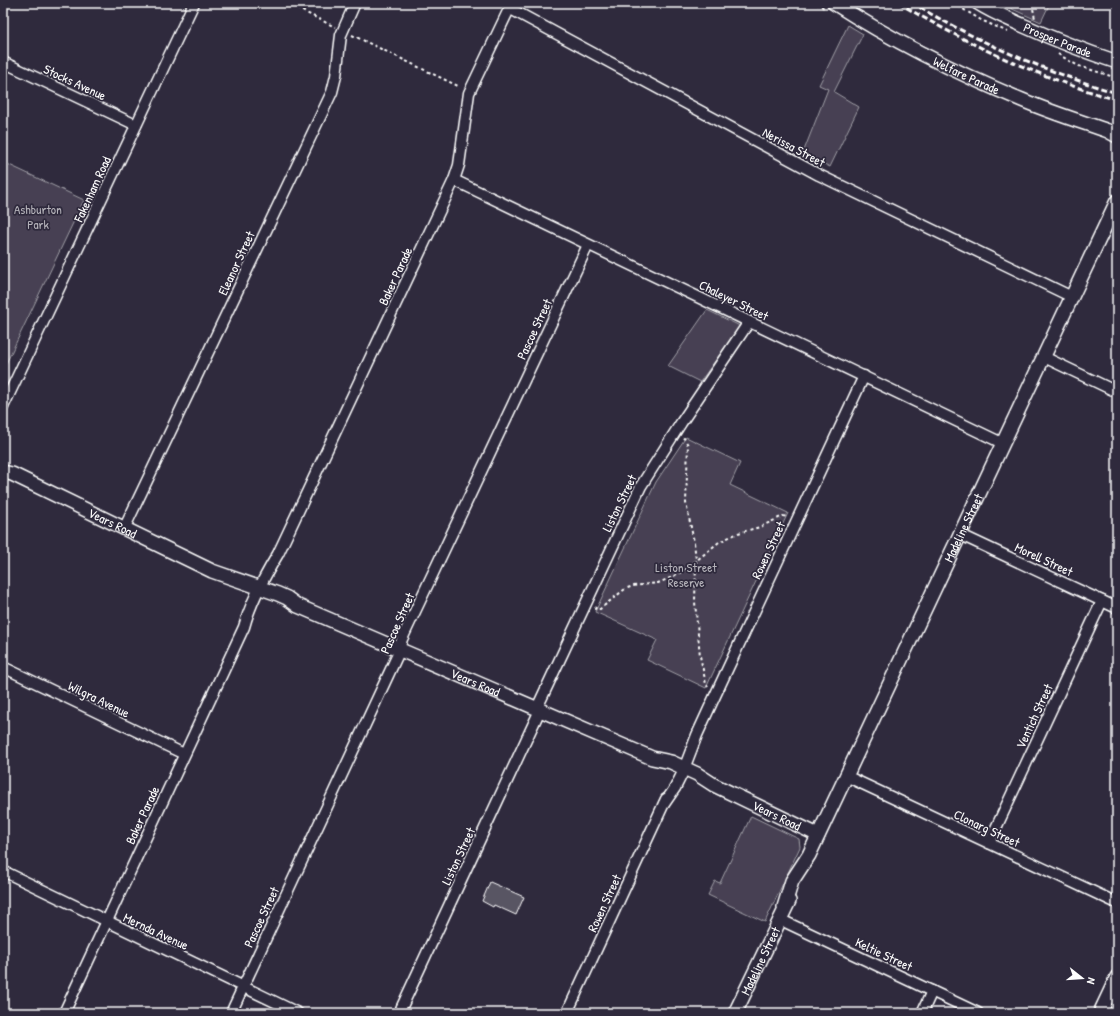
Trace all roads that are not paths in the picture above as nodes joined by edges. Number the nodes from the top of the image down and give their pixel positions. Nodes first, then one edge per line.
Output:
1 (194, 3) edge
2 (355, 3) edge
3 (834, 3) edge
4 (978, 3) edge
5 (511, 6) edge
6 (3, 62) edge
7 (1117, 62) edge
8 (136, 125) junction
9 (1114, 133) edge
10 (454, 180) junction
11 (1117, 201) edge
12 (588, 245) junction
13 (1072, 297) junction
14 (749, 322) junction
15 (1044, 357) junction
16 (864, 376) junction
17 (1117, 392) edge
18 (3, 407) edge
19 (1002, 442) junction
20 (6, 471) edge
21 (124, 529) junction
22 (960, 534) junction
23 (261, 592) junction
24 (1102, 601) junction
25 (1117, 608) edge
26 (399, 649) junction
27 (3, 666) edge
28 (539, 709) junction
29 (184, 754) junction
30 (681, 770) junction
31 (846, 776) junction
32 (818, 835) junction
33 (989, 843) junction
34 (3, 871) edge
35 (1117, 903) edge
36 (782, 913) junction
37 (106, 922) junction
38 (1117, 977) edge
39 (243, 987) junction
40 (932, 991) junction
41 (64, 1013) edge
42 (230, 1013) edge
43 (298, 1013) edge
44 (399, 1013) edge
45 (567, 1013) edge
46 (735, 1013) edge
47 (922, 1013) edge
48 (978, 1013) edge
49 (1100, 1013) edge

1 - 8 street, Fakenham Road
2 - 21 street, Eleanor Street
3 - 9 street, Welfare Parade
4 - 7 street, Prosper Parade
5 - 10 street, Baker Parade
5 - 13 street, Nerissa Street
6 - 8 street, Stocks Avenue
8 - 18 street, Fakenham Road
10 - 12 street, Chaleyer Street
10 - 23 street, Baker Parade
11 - 13 street, Madeline Street
12 - 14 street, Chaleyer Street
12 - 26 street, Pascoe Street
13 - 15 street, Madeline Street
14 - 16 street, Chaleyer Street
14 - 28 street, Liston Street
15 - 17 street
15 - 19 street, Madeline Street
16 - 19 street, Chaleyer Street
16 - 30 street, Rowen Street
19 - 22 street, Madeline Street
20 - 21 street, Vears Road
21 - 23 street, Vears Road
22 - 24 street, Morell Street
22 - 31 street, Madeline Street
23 - 26 street, Vears Road
23 - 29 street, Baker Parade
24 - 25 street, Morell Street
24 - 33 street, Ventich Street
26 - 28 street, Vears Road
26 - 39 street, Pascoe Street
27 - 29 street, Wilgra Avenue
28 - 30 street, Vears Road
28 - 44 street, Liston Street
29 - 37 street, Baker Parade
30 - 32 street, Vears Road
30 - 45 street, Rowen Street
31 - 32 street, Madeline Street
31 - 33 street, Clonarg Street
32 - 36 street, Madeline Street
33 - 35 street, Clonarg Street
34 - 37 street, Mernda Avenue
36 - 40 street, Keltie Street
36 - 46 street, Madeline Street
37 - 39 street, Mernda Avenue
37 - 41 street, Baker Parade
38 - 49 street
39 - 42 street, Pascoe Street
39 - 43 street, Mernda Avenue
40 - 47 street
40 - 48 street, Keltie Street

